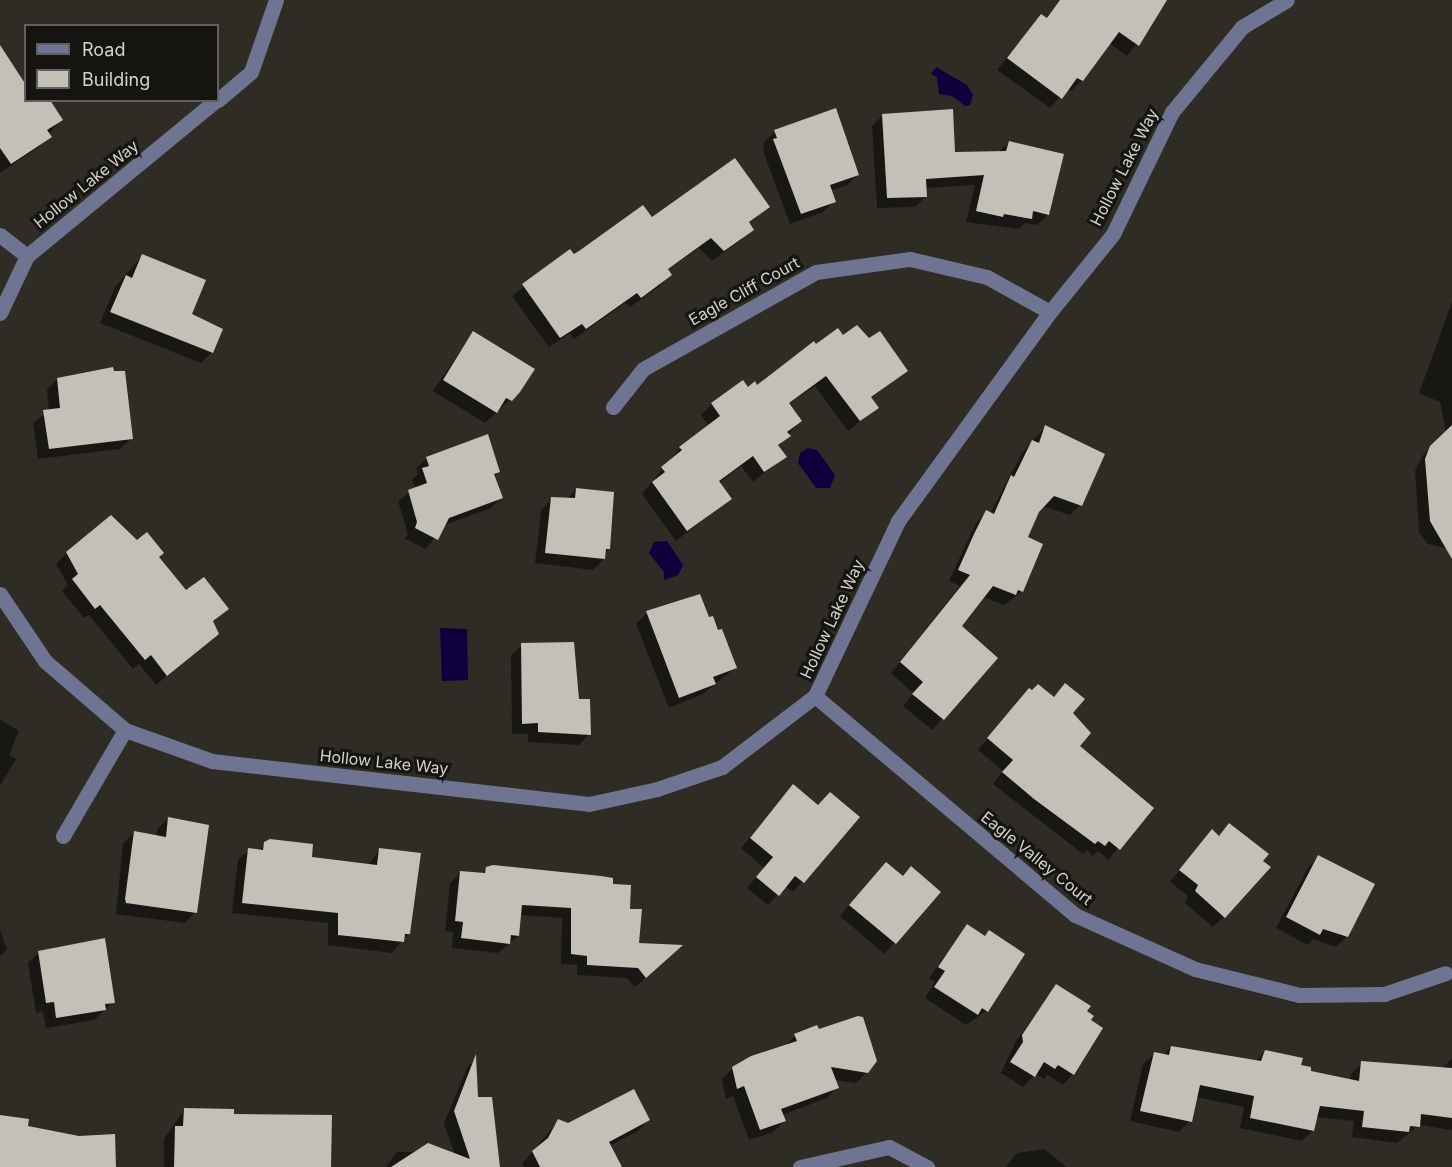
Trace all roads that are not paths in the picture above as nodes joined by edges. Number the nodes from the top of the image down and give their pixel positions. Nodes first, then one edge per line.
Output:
1 (276, 0) edge
2 (1287, 0) edge
3 (219, 98) edge
4 (215, 102) edge
5 (0, 235) edge
6 (27, 256) junction
7 (1050, 312) junction
8 (0, 313) edge
9 (613, 407) dead end
10 (0, 594) edge
11 (816, 696) junction
12 (125, 730) junction
13 (63, 836) dead end
14 (1446, 973) dead end
15 (800, 1167) edge
16 (927, 1167) edge

1 - 3 street, Hollow Lake Way
2 - 7 street, Hollow Lake Way
4 - 6 street, Hollow Lake Way
5 - 6 street
6 - 8 street, Hollow Lake Way
7 - 9 street, Eagle Cliff Court
7 - 11 street, Hollow Lake Way
10 - 12 street, Hollow Lake Way
11 - 12 street, Hollow Lake Way
11 - 14 street, Eagle Valley Court
12 - 13 street
15 - 16 street

